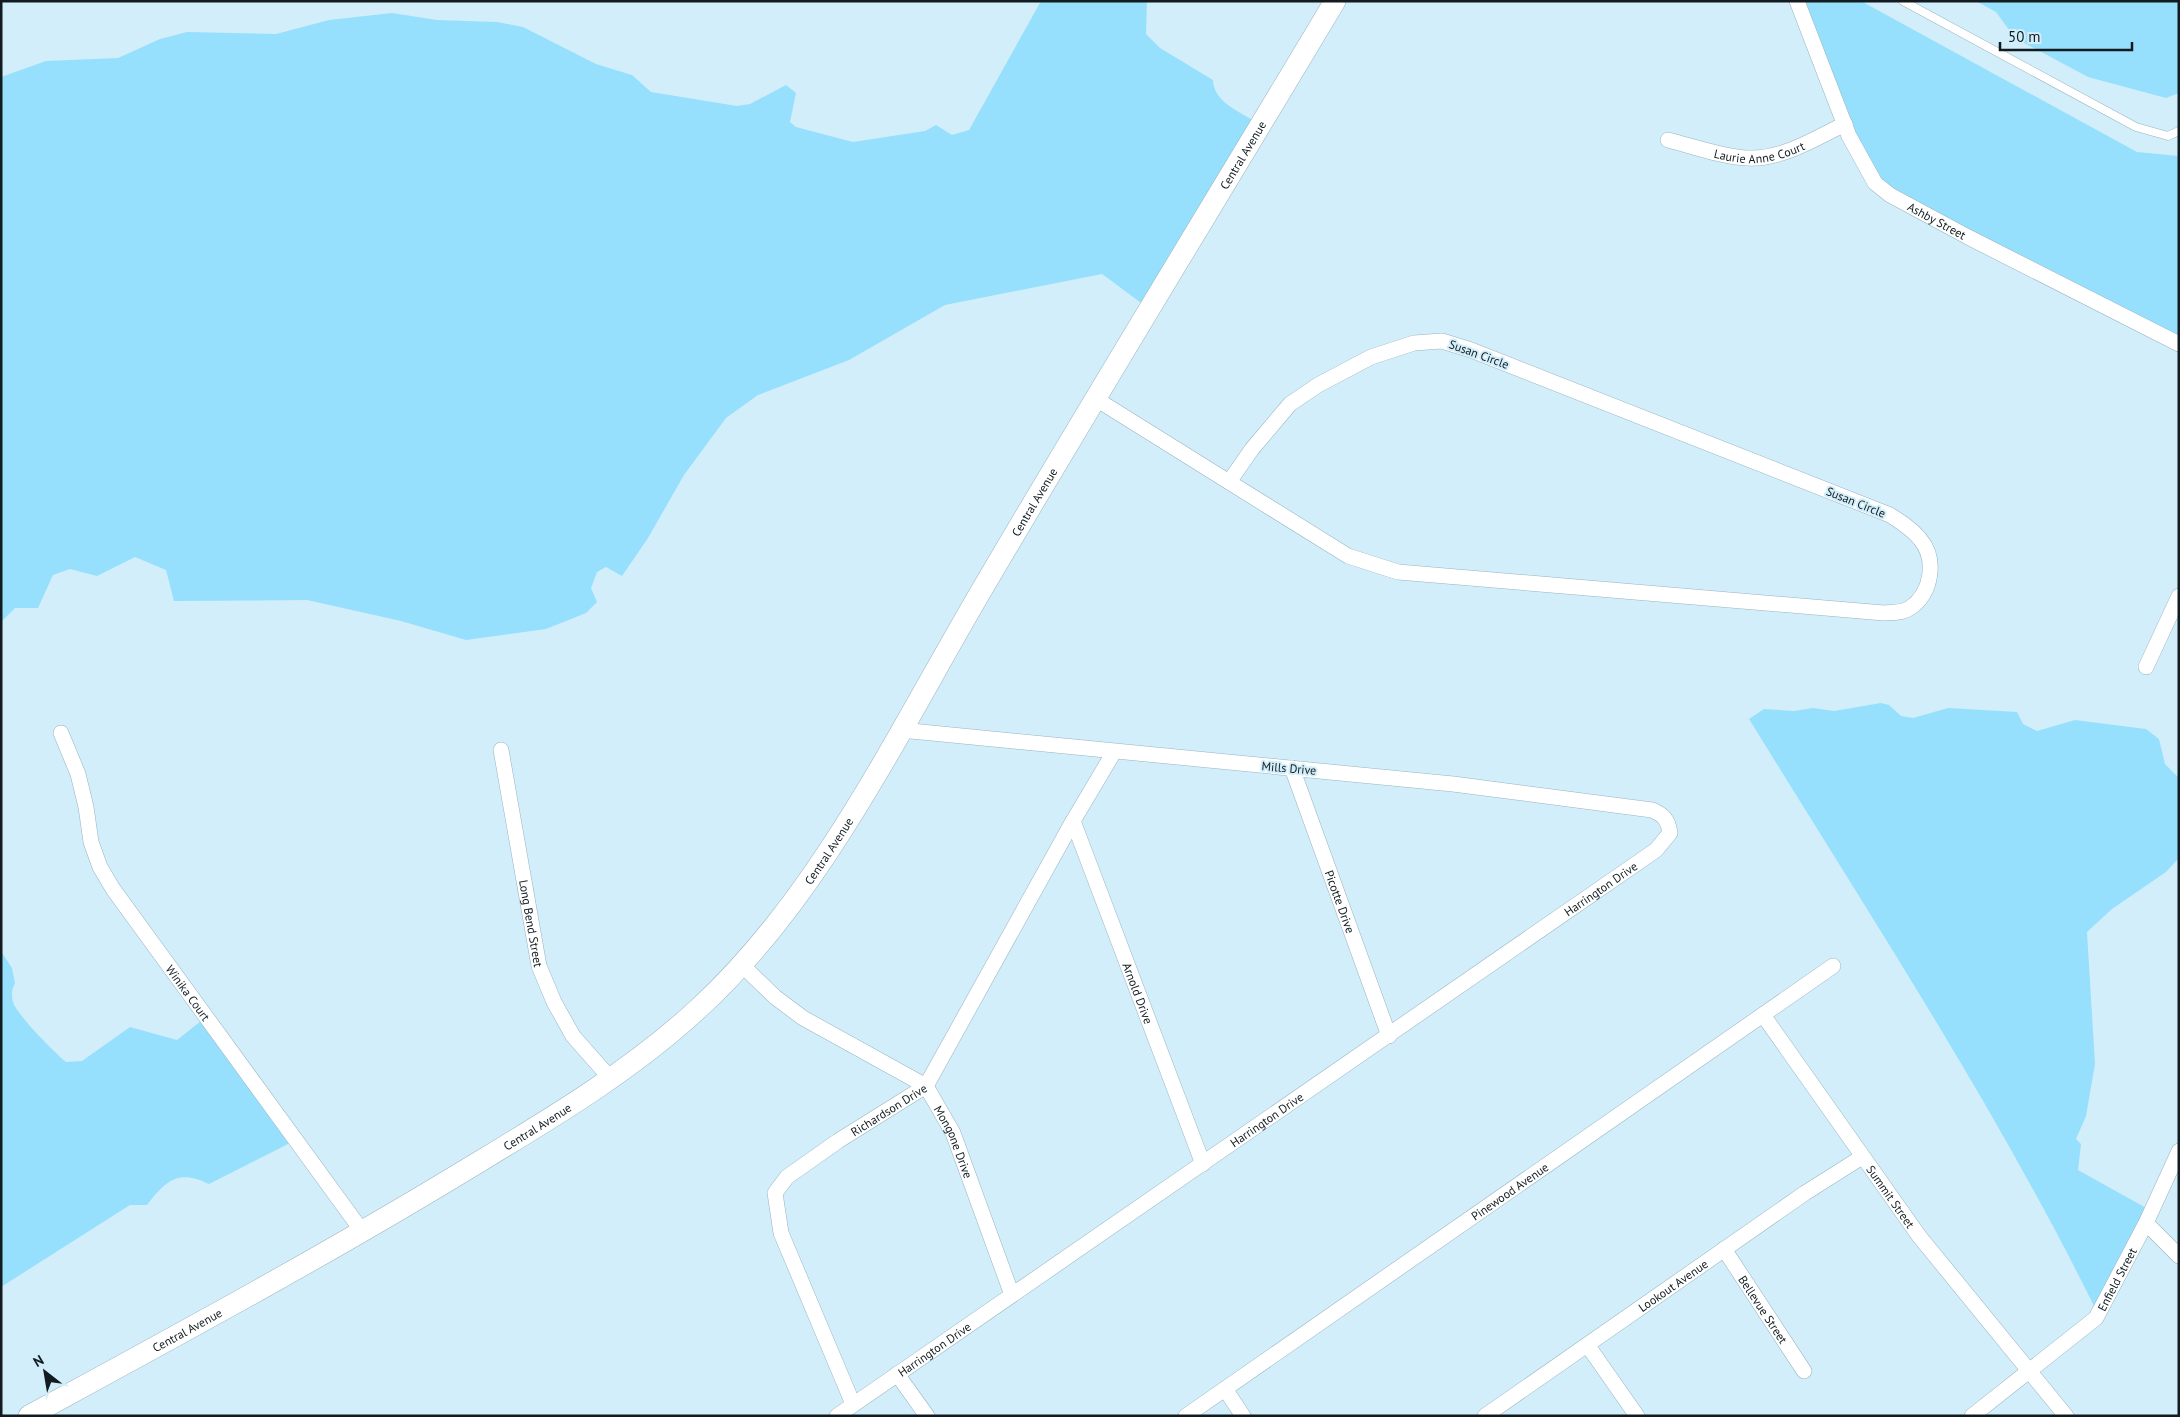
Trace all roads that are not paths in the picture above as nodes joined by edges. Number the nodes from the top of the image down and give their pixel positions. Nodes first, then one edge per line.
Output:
1 (1335, 1) edge
2 (1797, 1) edge
3 (1903, 1) edge
4 (1845, 124) junction
5 (2179, 131) edge
6 (1668, 140) dead end
7 (2179, 344) edge
8 (1096, 399) junction
9 (1229, 482) junction
10 (2179, 596) edge
11 (2146, 668) dead end
12 (901, 730) junction
13 (61, 733) dead end
14 (501, 750) dead end
15 (1114, 752) junction
16 (1292, 768) junction
17 (1073, 820) junction
18 (1669, 826) joint
19 (742, 965) junction
20 (1833, 966) dead end
21 (1763, 1015) junction
22 (1389, 1036) junction
23 (610, 1078) junction
24 (926, 1086) junction
25 (2179, 1151) edge
26 (1862, 1157) junction
27 (1203, 1164) junction
28 (2146, 1222) junction
29 (362, 1231) junction
30 (1724, 1249) junction
31 (2179, 1256) edge
32 (1012, 1295) junction
33 (1588, 1346) junction
34 (1804, 1371) dead end
35 (2028, 1372) junction
36 (897, 1374) junction
37 (1225, 1389) junction
38 (852, 1404) junction
39 (29, 1416) edge
40 (837, 1416) edge
41 (927, 1416) edge
42 (1186, 1416) edge
43 (1243, 1416) edge
44 (1485, 1416) edge
45 (1637, 1416) edge
46 (1972, 1416) edge
47 (2066, 1416) edge

1 - 8 main road, Central Avenue
2 - 4 street, Ashby Street
3 - 5 lane
4 - 6 street, Laurie Anne Court
4 - 7 street, Ashby Street
8 - 9 street, Susan Circle
8 - 12 main road, Central Avenue
9 - 9 street, Susan Circle
10 - 11 street
12 - 15 street, Mills Drive
12 - 19 main road, Central Avenue
13 - 29 street, Winika Court
14 - 23 street, Long Bend Street
15 - 16 street, Mills Drive
15 - 17 street, Richardson Drive
16 - 18 street, Mills Drive
16 - 22 street, Picotte Drive
17 - 24 street, Richardson Drive
17 - 27 street, Arnold Drive
18 - 22 street, Harrington Drive
19 - 23 main road, Central Avenue
19 - 24 street
20 - 21 street, Pinewood Avenue
21 - 26 street, Summit Street
21 - 37 street, Pinewood Avenue
22 - 27 street, Harrington Drive
23 - 29 main road, Central Avenue
24 - 32 street, Mongone Drive
24 - 38 street, Richardson Drive
25 - 28 street, Enfield Street
26 - 30 street, Lookout Avenue
26 - 35 street, Summit Street
27 - 32 street, Harrington Drive
28 - 31 street
28 - 35 street, Enfield Street
29 - 39 main road, Central Avenue
30 - 33 street, Lookout Avenue
30 - 34 street, Bellevue Street
32 - 36 street, Harrington Drive
33 - 44 street, Lookout Avenue
33 - 45 street
35 - 46 street, Enfield Street
35 - 47 street, Summit Street
36 - 38 street, Harrington Drive
36 - 41 street
37 - 42 street, Pinewood Avenue
37 - 43 street
38 - 40 street, Harrington Drive

